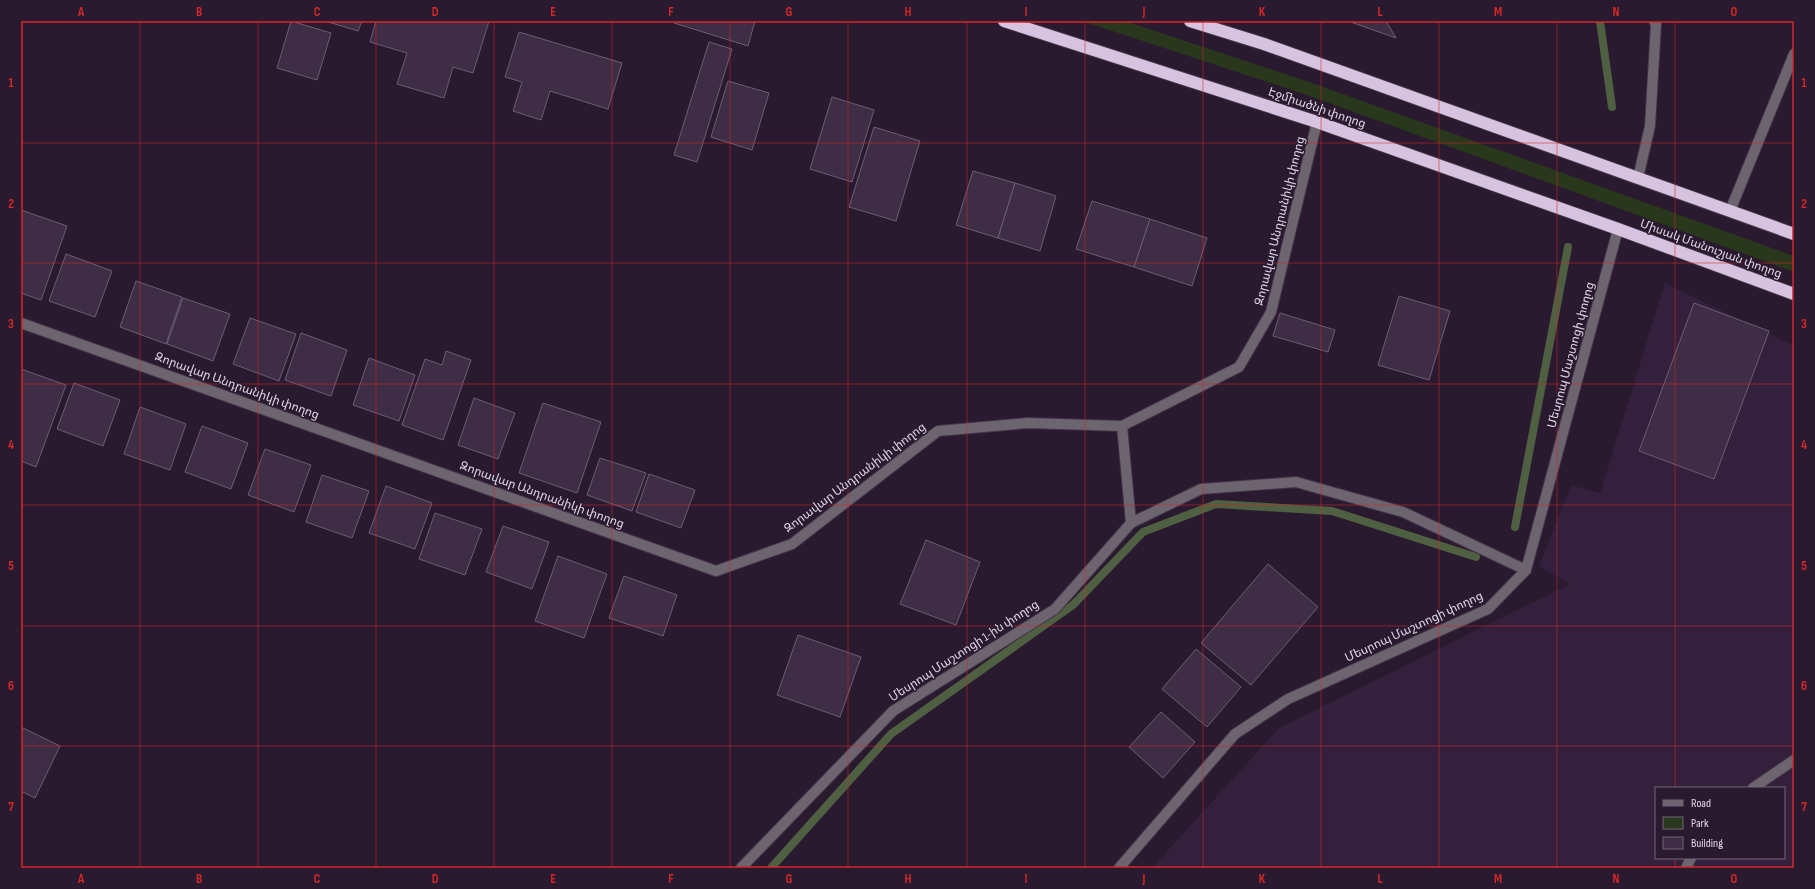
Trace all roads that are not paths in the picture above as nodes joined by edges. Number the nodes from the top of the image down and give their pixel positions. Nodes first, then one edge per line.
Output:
1 (1004, 21) edge
2 (1190, 21) edge
3 (1654, 21) edge
4 (1794, 54) edge
5 (1317, 122) junction
6 (1638, 178) junction
7 (1730, 211) junction
8 (1618, 229) junction
9 (1794, 234) edge
10 (1794, 294) edge
11 (21, 323) edge
12 (1122, 426) junction
13 (1131, 523) junction
14 (1526, 570) junction
15 (1794, 760) edge
16 (1754, 787) edge
17 (1690, 859) edge
18 (741, 868) edge
19 (1119, 868) edge
20 (1686, 868) edge

1 - 5 highway, Էջմիածնի փողոց
2 - 6 highway
3 - 6 street
4 - 7 street
5 - 8 highway, Էջմիածնի փողոց
5 - 12 street, Զորավար Անդրանիկի փողոց
6 - 7 highway
7 - 9 highway
8 - 10 highway, Միսակ Մանուշյան փողոց
8 - 14 street, Մեսրոպ Մաշտոցի փողոց
11 - 12 street, Զորավար Անդրանիկի փողոց
12 - 13 street
13 - 14 street
13 - 18 street, Մեսրոպ Մաշտոցի 1-ին փողոց
14 - 19 street, Մեսրոպ Մաշտոցի փողոց
15 - 16 street
17 - 20 street

